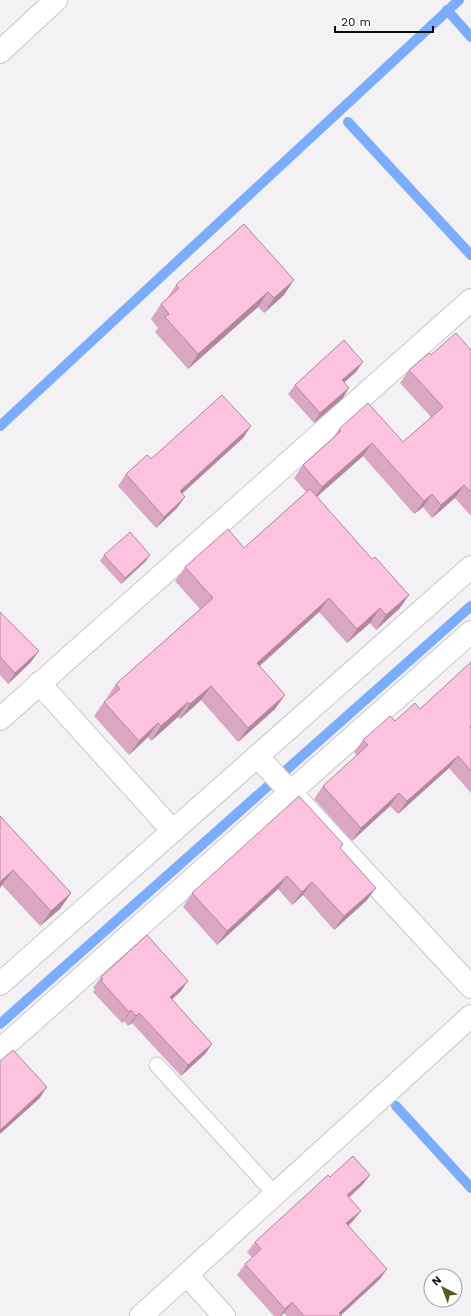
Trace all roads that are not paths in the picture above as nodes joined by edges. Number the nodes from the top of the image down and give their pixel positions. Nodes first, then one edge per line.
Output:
1 (56, 0) edge
2 (0, 52) edge
3 (471, 300) edge
4 (471, 567) edge
5 (471, 632) edge
6 (40, 684) junction
7 (0, 719) edge
8 (263, 763) junction
9 (287, 789) junction
10 (173, 831) junction
11 (0, 984) edge
12 (471, 986) edge
13 (471, 1016) edge
14 (0, 1050) edge
15 (157, 1065) dead end
16 (275, 1194) junction
17 (187, 1275) junction
18 (141, 1316) edge
19 (224, 1316) edge

1 - 2 street
3 - 6 street
4 - 8 street
5 - 9 street
6 - 7 street
6 - 10 street
8 - 9 street
8 - 10 street
9 - 12 street
9 - 14 street
10 - 11 street
13 - 16 street
15 - 16 lane
16 - 17 street
17 - 18 street
17 - 19 street

